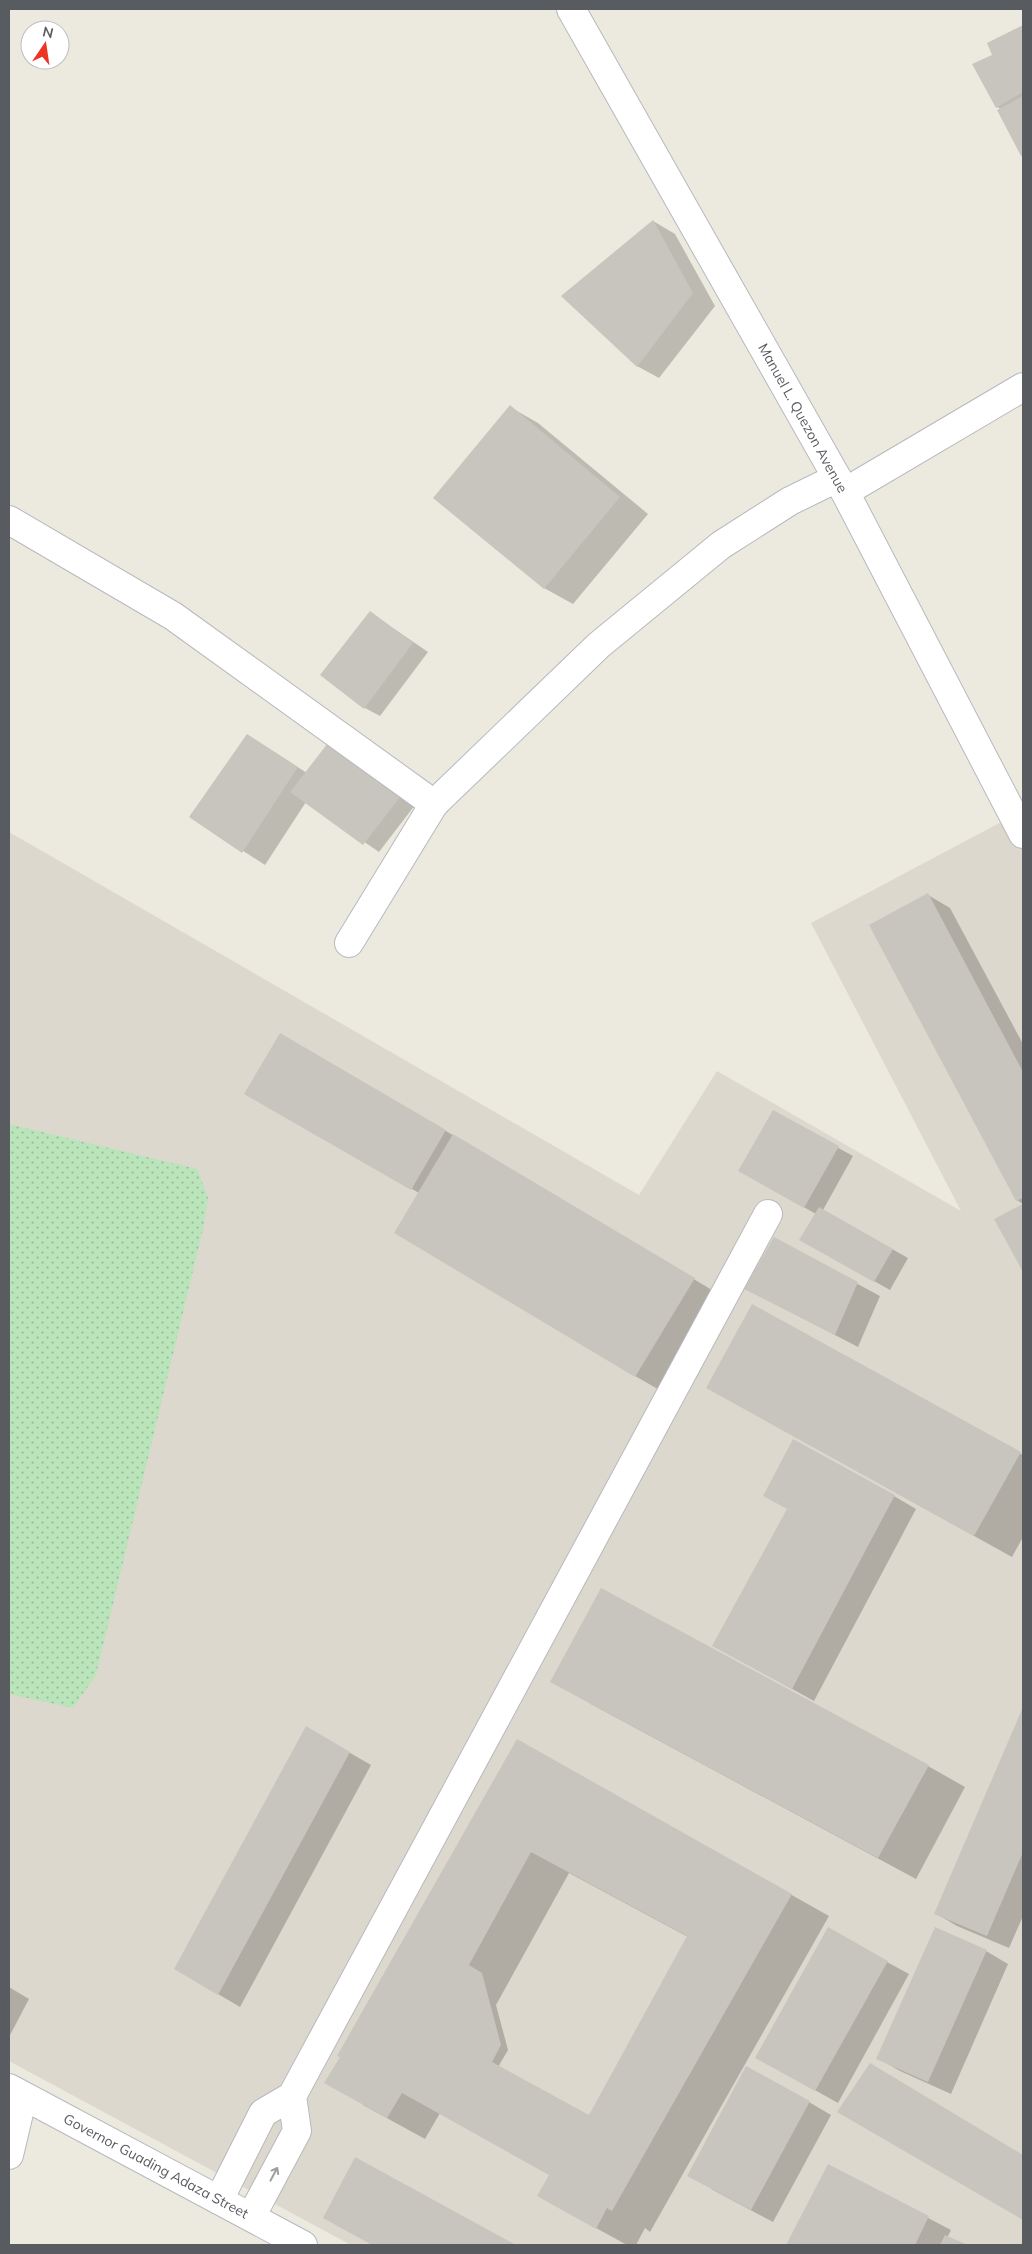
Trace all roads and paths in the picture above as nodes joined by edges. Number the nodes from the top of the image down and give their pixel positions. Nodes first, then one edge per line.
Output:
1 (571, 9) edge
2 (1023, 387) edge
3 (841, 485) junction
4 (9, 520) edge
5 (434, 804) junction
6 (1023, 834) edge
7 (349, 943) dead end
8 (768, 1214) dead end
9 (16, 2092) edge
10 (292, 2096) junction
11 (9, 2155) edge
12 (219, 2200) junction
13 (251, 2217) junction
14 (303, 2245) edge

1 - 3 street, Manuel L. Quezon Avenue
2 - 3 street
3 - 5 street
3 - 6 street, Manuel L. Quezon Avenue
4 - 5 street
5 - 7 street
8 - 10 street
9 - 11 street
9 - 12 street, Governor Guading Adaza Street
10 - 12 street
13 -> 10 street
12 - 13 street, Governor Guading Adaza Street
13 - 14 street, Governor Guading Adaza Street

